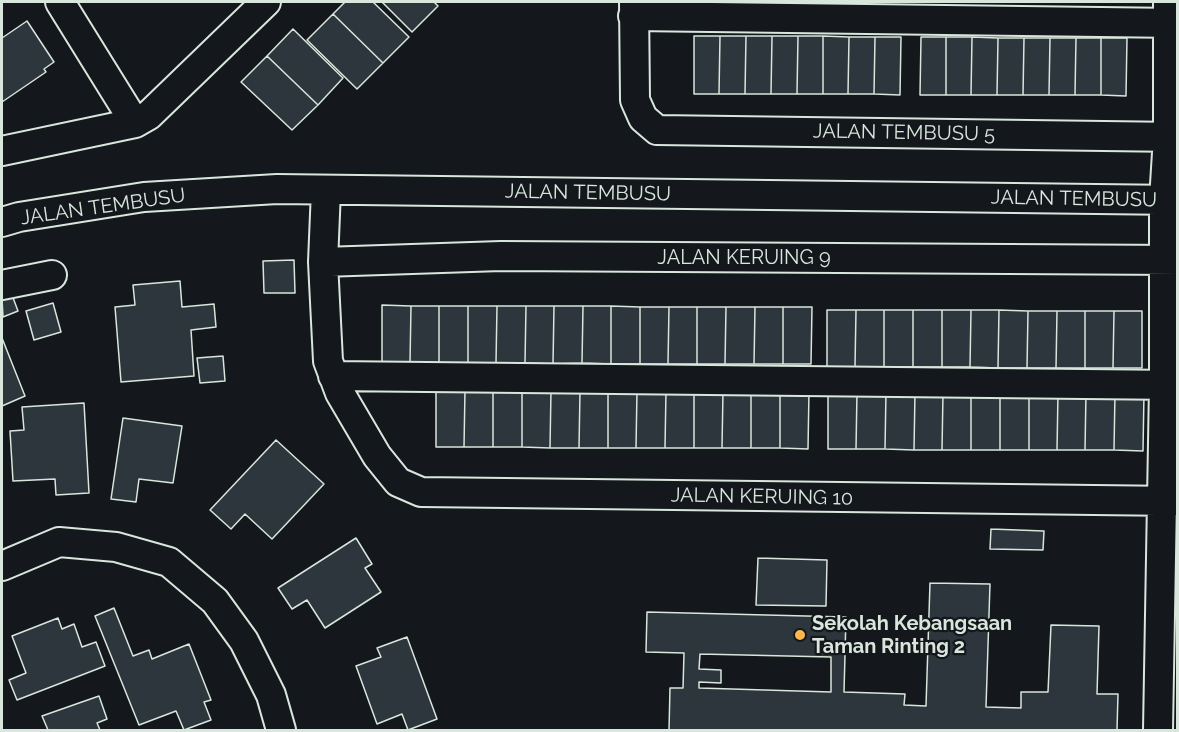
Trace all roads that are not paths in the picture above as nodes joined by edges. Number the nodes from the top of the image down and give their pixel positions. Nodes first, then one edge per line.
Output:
1 (60, 2) edge
2 (266, 2) edge
3 (634, 9) edge
4 (1171, 16) edge
5 (135, 123) junction
6 (1173, 137) edge
7 (2, 151) edge
8 (326, 190) junction
9 (1171, 200) edge
10 (2, 222) edge
11 (1171, 260) edge
12 (324, 262) junction
13 (52, 275) dead end
14 (2, 285) edge
15 (333, 376) junction
16 (1171, 385) edge
17 (1170, 501) edge
18 (2, 566) edge
19 (1169, 617) edge
20 (281, 730) edge
21 (1158, 730) edge

1 - 5 street
2 - 5 street
3 - 4 street
3 - 6 street, JALAN TEMBUSU 5
4 - 6 street
5 - 7 street
6 - 9 street
8 - 9 street, JALAN TEMBUSU
8 - 10 street, JALAN TEMBUSU
8 - 12 street
9 - 11 street
11 - 12 street, JALAN KERUING 9
11 - 16 street
12 - 15 street
13 - 14 street
15 - 16 street
15 - 17 street, JALAN KERUING 10
16 - 17 street
17 - 19 street
18 - 20 street
19 - 21 street

